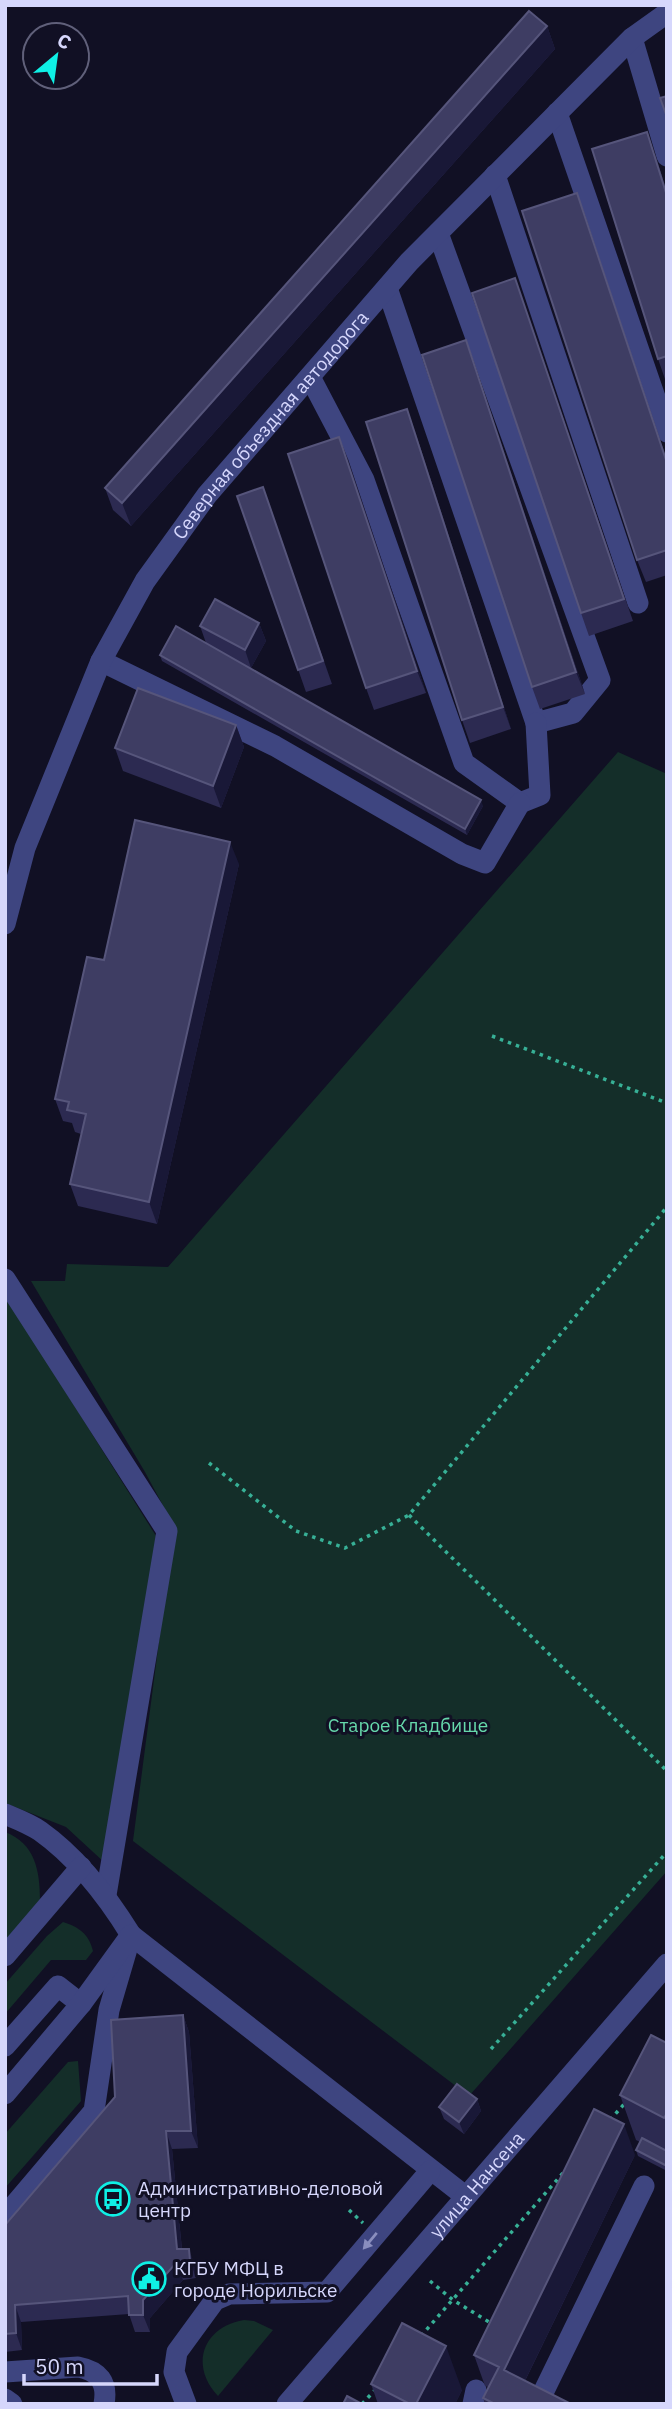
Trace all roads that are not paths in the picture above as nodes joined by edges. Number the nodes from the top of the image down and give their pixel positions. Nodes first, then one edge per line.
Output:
1 (667, 13) edge
2 (632, 38) junction
3 (557, 113) junction
4 (667, 156) edge
5 (495, 175) junction
6 (438, 233) junction
7 (387, 288) junction
8 (310, 377) junction
9 (667, 432) edge
10 (638, 603) dead end
11 (101, 661) junction
12 (536, 723) junction
13 (520, 803) junction
14 (5, 924) edge
15 (5, 1279) edge
16 (5, 1814) edge
17 (81, 1867) junction
18 (106, 1895) junction
19 (131, 1935) junction
20 (5, 1956) edge
21 (667, 1964) edge
22 (80, 2004) junction
23 (5, 2046) edge
24 (5, 2094) edge
25 (430, 2171) junction
26 (644, 2186) dead end
27 (465, 2196) junction
28 (5, 2216) edge
29 (5, 2372) edge
30 (5, 2399) edge
31 (12, 2404) edge
32 (103, 2404) edge
33 (186, 2404) edge
34 (287, 2404) edge
35 (549, 2404) edge

1 - 2 street, Северная объездная автодорога
2 - 3 street, Северная объездная автодорога
2 - 4 street
3 - 5 street, Северная объездная автодорога
3 - 9 street
5 - 6 street, Северная объездная автодорога
5 - 10 street
6 - 7 street, Северная объездная автодорога
6 - 12 street
7 - 8 street, Северная объездная автодорога
7 - 12 street
8 - 11 street, Северная объездная автодорога
8 - 13 street
11 - 13 street
11 - 14 street, Северная объездная автодорога
12 - 13 street
15 - 18 street
16 - 17 street
17 - 18 street
17 - 20 street
18 - 19 street
19 - 22 street
19 - 25 street
19 - 28 street
21 - 27 street, улица Нансена
22 - 23 street
22 - 24 street
25 - 27 street
25 -> 33 street
26 - 35 street
27 - 34 street, улица Нансена
29 - 32 street
30 - 31 street

